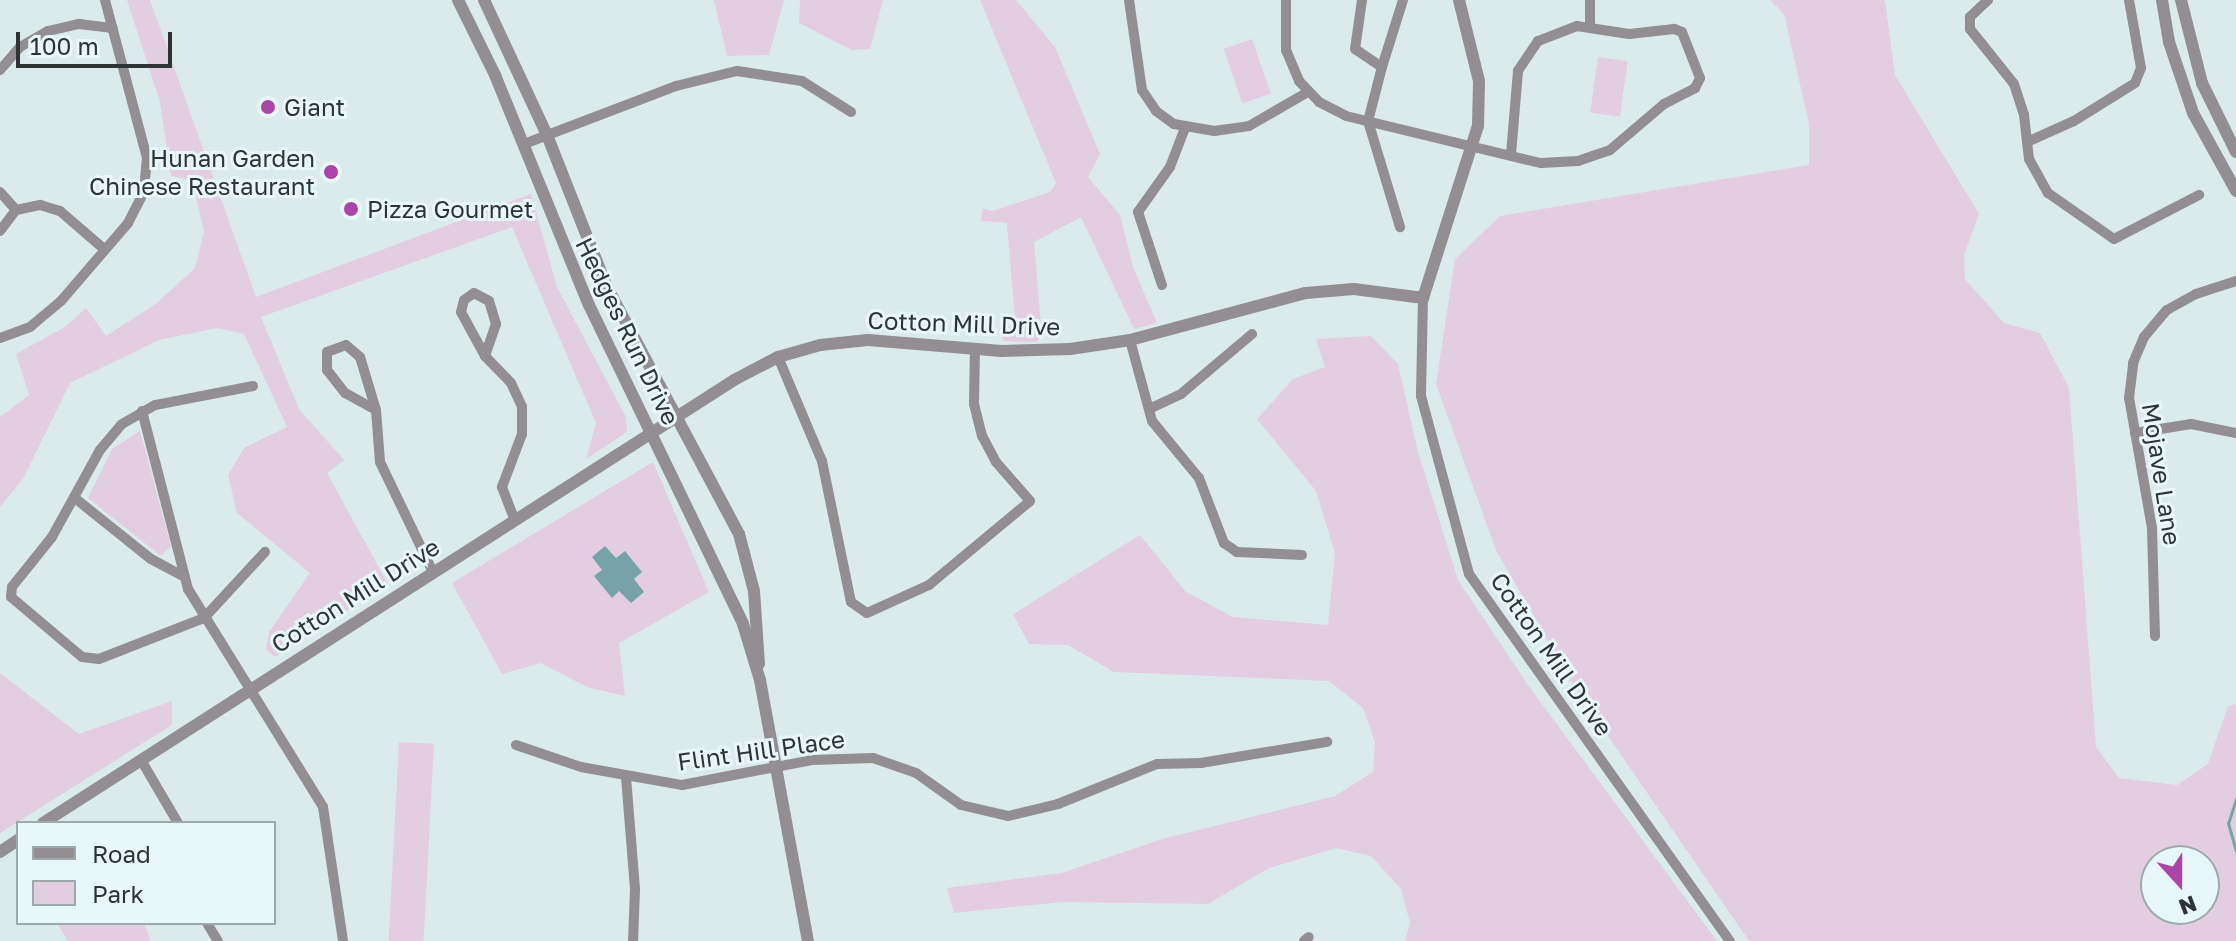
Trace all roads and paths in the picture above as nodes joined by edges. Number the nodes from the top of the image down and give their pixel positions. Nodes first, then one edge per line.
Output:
1 (105, 0) edge
2 (458, 0) edge
3 (484, 0) edge
4 (1129, 0) edge
5 (1286, 0) edge
6 (1362, 0) edge
7 (1403, 0) edge
8 (1459, 0) edge
9 (1590, 0) edge
10 (1988, 0) edge
11 (2129, 0) edge
12 (2162, 0) edge
13 (2181, 0) edge
14 (1590, 27) junction
15 (113, 28) junction
16 (1382, 67) junction
17 (0, 70) edge
18 (1308, 92) junction
19 (851, 112) dead end
20 (1368, 121) junction
21 (1185, 128) junction
22 (547, 135) junction
23 (2027, 142) junction
24 (524, 144) junction
25 (1475, 144) junction
26 (2236, 152) edge
27 (1511, 154) junction
28 (2236, 191) edge
29 (0, 192) edge
30 (2199, 195) dead end
31 (16, 210) junction
32 (1400, 227) dead end
33 (0, 231) edge
34 (104, 249) junction
35 (2236, 281) edge
36 (1162, 285) dead end
37 (1423, 298) junction
38 (628, 328) junction
39 (1252, 334) dead end
40 (0, 338) edge
41 (606, 339) junction
42 (1130, 340) junction
43 (975, 349) junction
44 (485, 356) junction
45 (778, 357) junction
46 (253, 386) dead end
47 (1149, 409) junction
48 (376, 410) junction
49 (142, 411) junction
50 (677, 418) junction
51 (653, 433) junction
52 (2135, 433) junction
53 (2236, 433) edge
54 (76, 499) junction
55 (515, 521) junction
56 (265, 552) dead end
57 (1302, 555) dead end
58 (433, 572) junction
59 (185, 577) junction
60 (204, 618) junction
61 (2155, 636) dead end
62 (760, 680) junction
63 (250, 688) junction
64 (1327, 742) dead end
65 (516, 745) dead end
66 (141, 760) junction
67 (776, 766) junction
68 (626, 777) junction
69 (46, 821) edge
70 (177, 821) edge
71 (343, 941) edge
72 (633, 941) edge
73 (808, 941) edge
74 (1730, 941) edge

1 - 15 street
2 - 24 street, Hedges Run Drive
3 - 22 street, Hedges Run Drive
4 - 21 street
5 - 18 street
6 - 16 street
7 - 16 street
8 - 25 street
9 - 14 street
10 - 23 street
11 - 23 street
12 - 28 street
13 - 26 street
14 - 27 street
14 - 27 street
15 - 17 street
15 - 34 street
16 - 20 street
18 - 20 street
18 - 21 street
19 - 22 street
20 - 25 street
20 - 32 street
21 - 36 street
22 - 24 street
22 - 38 street, Hedges Run Drive
23 - 30 street
24 - 41 street, Hedges Run Drive
25 - 27 street
25 - 37 street
29 - 31 street
31 - 33 street
31 - 34 street
34 - 40 street
35 - 52 street, Mojave Lane
37 - 42 street, Cotton Mill Drive
37 - 74 street, Cotton Mill Drive
38 - 41 street
38 - 50 street, Hedges Run Drive
39 - 47 street
41 - 51 street, Hedges Run Drive
42 - 43 street, Cotton Mill Drive
42 - 47 street
43 - 45 street, Cotton Mill Drive
43 - 45 street
44 - 44 street
44 - 55 street
45 - 50 street, Cotton Mill Drive
46 - 49 street
47 - 57 street
48 - 48 street
48 - 58 street
49 - 54 street
49 - 59 street
50 - 51 street, Cotton Mill Drive
50 - 62 street, Hedges Run Drive
51 - 55 street, Cotton Mill Drive
51 - 62 street, Hedges Run Drive
52 - 53 street
52 - 61 street, Mojave Lane
54 - 59 street
54 - 60 street
55 - 58 street, Cotton Mill Drive
56 - 60 street
58 - 63 street, Cotton Mill Drive
59 - 60 street
60 - 63 street
62 - 67 street, Hedges Run Drive
63 - 66 street, Cotton Mill Drive
63 - 71 street
64 - 67 street, Flint Hill Place
65 - 68 street, Flint Hill Place
66 - 69 street, Cotton Mill Drive
66 - 70 street
67 - 68 street, Flint Hill Place
67 - 73 street, Hedges Run Drive
68 - 72 street

